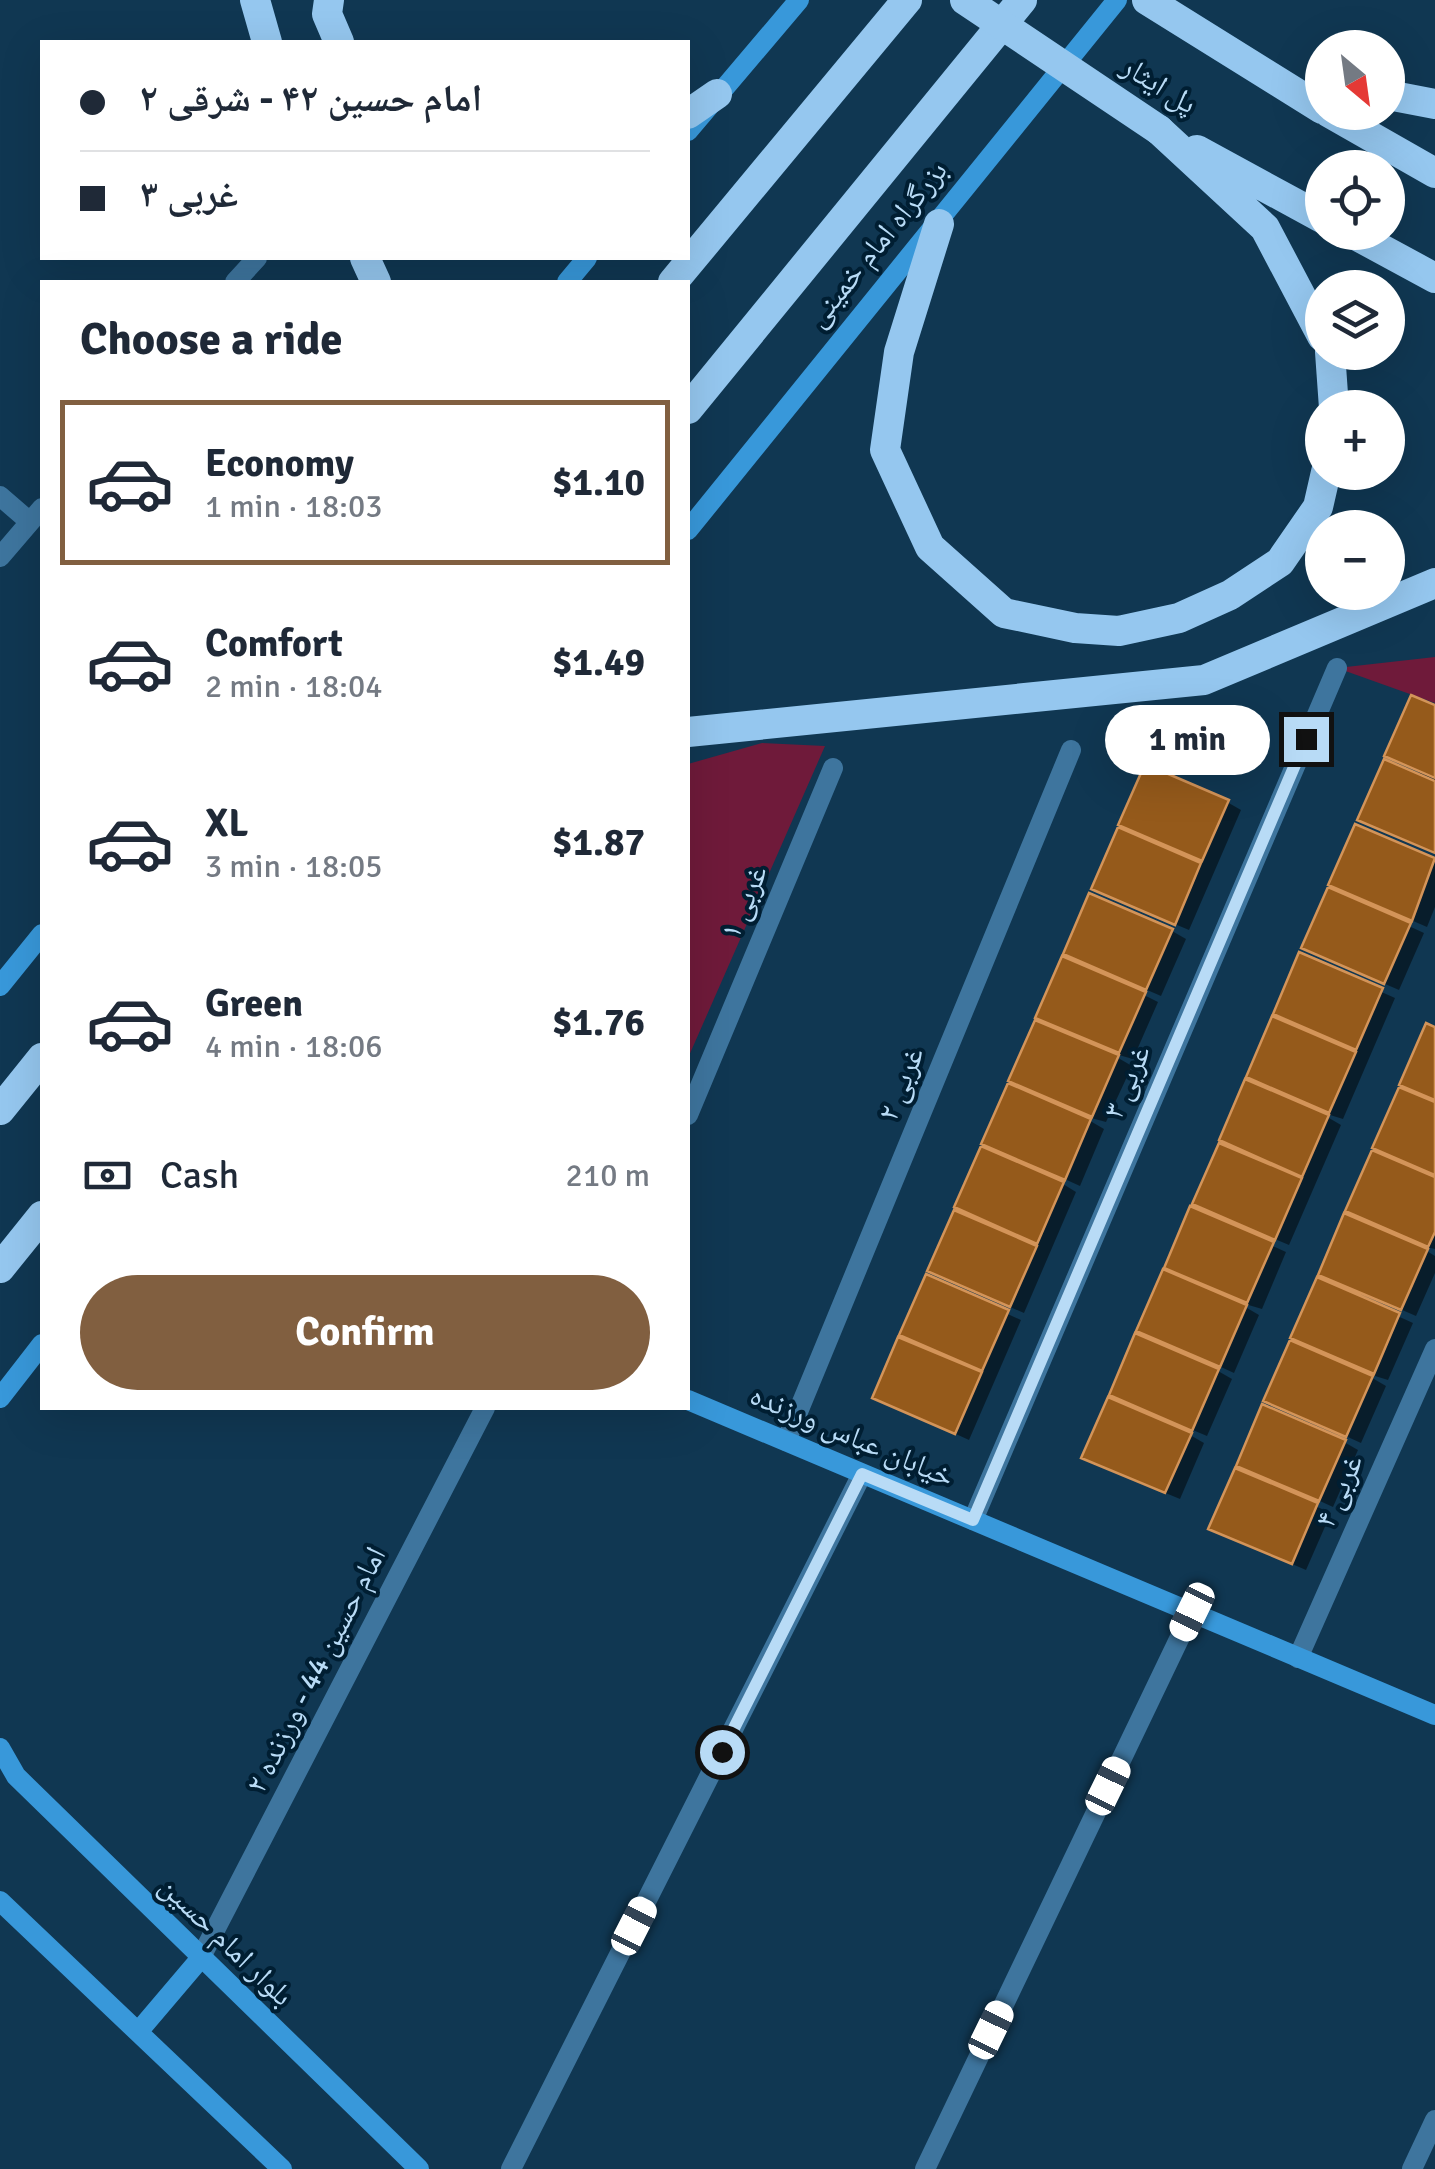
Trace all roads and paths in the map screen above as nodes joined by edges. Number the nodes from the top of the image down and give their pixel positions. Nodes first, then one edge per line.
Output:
1 (255, 0) edge
2 (329, 0) edge
3 (800, 0) edge
4 (907, 0) edge
5 (965, 0) edge
6 (1022, 0) edge
7 (1117, 0) edge
8 (1147, 0) edge
9 (266, 40) edge
10 (338, 40) edge
11 (1256, 72) junction
12 (1305, 81) edge
13 (717, 94) junction
14 (1405, 98) edge
15 (1305, 100) edge
16 (1435, 104) edge
17 (690, 113) edge
18 (690, 128) edge
19 (1159, 130) junction
20 (1359, 130) edge
21 (1435, 173) edge
22 (1305, 209) edge
23 (938, 224) junction
24 (1383, 250) edge
25 (255, 260) edge
26 (584, 260) edge
27 (1435, 278) edge
28 (238, 280) edge
29 (569, 280) edge
30 (674, 280) edge
31 (1305, 303) edge
32 (690, 406) edge
33 (1322, 490) edge
34 (0, 496) edge
35 (36, 515) edge
36 (690, 528) edge
37 (0, 558) edge
38 (1435, 583) edge
39 (1336, 668) dead end
40 (690, 732) edge
41 (1071, 750) dead end
42 (832, 768) dead end
43 (40, 936) edge
44 (0, 986) edge
45 (40, 1060) edge
46 (690, 1109) edge
47 (0, 1110) edge
48 (40, 1218) edge
49 (0, 1268) edge
50 (40, 1347) edge
51 (1435, 1349) edge
52 (0, 1398) edge
53 (690, 1401) edge
54 (484, 1410) edge
55 (786, 1441) junction
56 (862, 1474) junction
57 (973, 1520) junction
58 (1192, 1612) junction
59 (1298, 1658) junction
60 (1435, 1715) edge
61 (0, 1748) edge
62 (0, 1901) edge
63 (200, 1959) junction
64 (138, 2032) junction
65 (1435, 2120) edge
66 (282, 2169) edge
67 (419, 2169) edge
68 (512, 2169) edge
69 (924, 2169) edge
70 (1412, 2169) edge

1 - 9 highway
2 - 10 highway
3 - 13 main road
4 - 30 highway
5 - 19 highway, پل ایثار, bridge
6 - 32 highway, بزرگراه امام خمینی
7 - 23 main road, بزرگراه امام خمینی
8 - 11 highway
11 - 12 highway
11 - 15 highway
13 - 17 highway
13 - 18 main road
14 - 16 highway
19 - 22 highway, پل ایثار
19 - 31 highway
20 - 21 highway
23 - 33 highway
23 - 36 main road, بزرگراه امام خمینی
24 - 27 highway
25 - 28 street
26 - 29 main road
34 - 35 street
35 - 37 street
38 - 40 highway
39 - 57 street, غربی ۳
41 - 55 street, غربی ۲
42 - 46 street, غربی ۱
43 - 44 main road
45 - 47 highway
48 - 49 highway
50 - 52 main road
51 - 59 street, غربی ۴
53 - 55 main road, خیابان عباس ورزنده
54 - 63 street, امام حسین 44 - ورزنده ۲
55 - 56 main road, خیابان عباس ورزنده
56 - 57 main road, خیابان عباس ورزنده
56 - 68 street
57 - 58 main road, خیابان عباس ورزنده
58 - 59 main road, خیابان عباس ورزنده
58 - 69 street
59 - 60 main road, خیابان عباس ورزنده
61 - 63 main road, بلوار امام حسین
62 - 64 main road
63 - 64 main road
63 - 67 main road, بلوار امام حسین
64 - 66 main road
65 - 70 street

